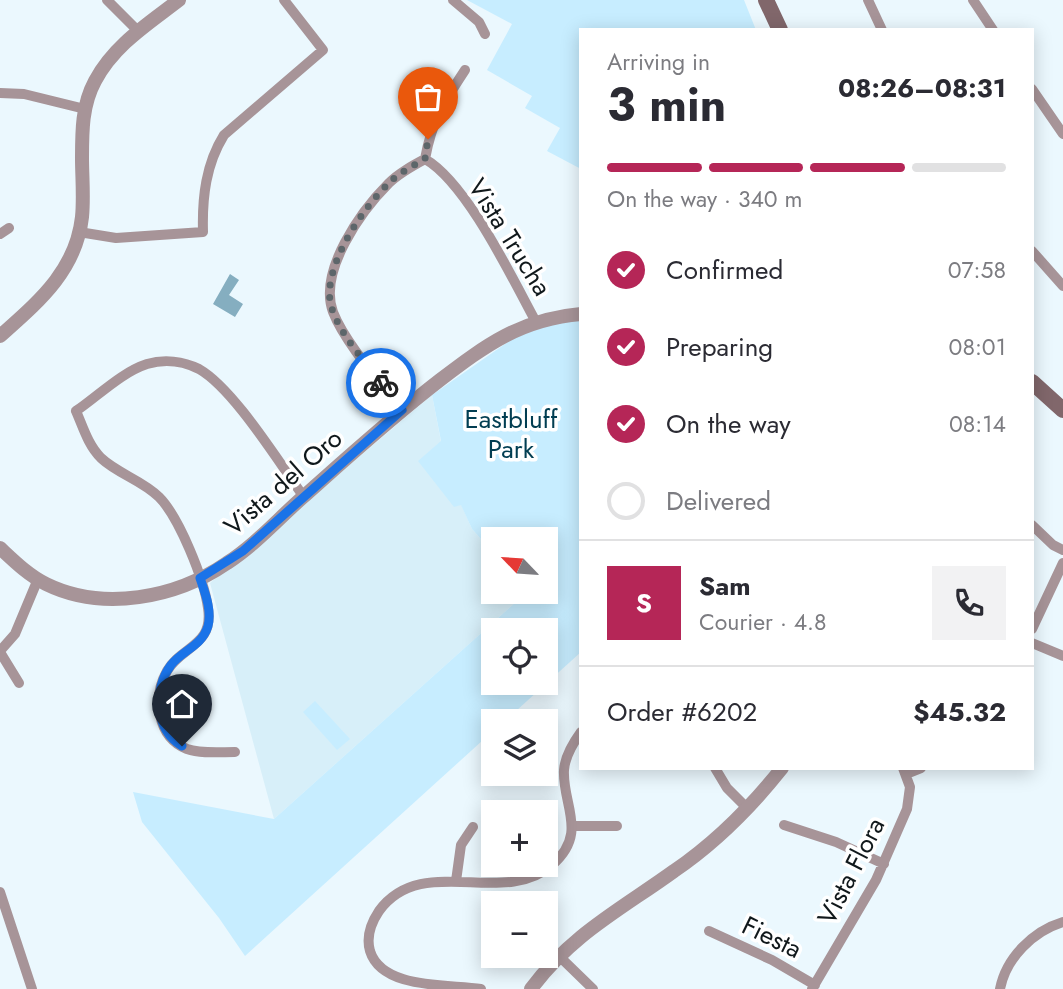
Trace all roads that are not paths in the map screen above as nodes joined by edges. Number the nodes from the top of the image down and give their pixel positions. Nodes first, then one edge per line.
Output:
1 (107, 0) edge
2 (179, 0) edge
3 (284, 0) edge
4 (453, 0) edge
5 (766, 0) edge
6 (868, 0) edge
7 (973, 0) edge
8 (779, 28) edge
9 (881, 28) edge
10 (992, 28) edge
11 (138, 31) junction
12 (485, 34) dead end
13 (465, 70) dead end
14 (1034, 92) edge
15 (0, 93) edge
16 (85, 109) junction
17 (1063, 134) edge
18 (425, 159) junction
19 (79, 232) junction
20 (1034, 253) edge
21 (1063, 286) edge
22 (579, 314) edge
23 (536, 323) junction
24 (0, 336) edge
25 (1034, 384) edge
26 (402, 410) junction
27 (1063, 410) edge
28 (304, 497) junction
29 (1034, 527) edge
30 (0, 548) edge
31 (1063, 550) edge
32 (1063, 563) edge
33 (200, 578) junction
34 (38, 579) junction
35 (1034, 625) edge
36 (1034, 644) edge
37 (0, 651) edge
38 (1063, 656) edge
39 (19, 683) dead end
40 (579, 735) edge
41 (235, 752) dead end
42 (716, 770) edge
43 (780, 770) edge
44 (905, 771) edge
45 (747, 808) junction
46 (784, 825) dead end
47 (572, 826) junction
48 (617, 826) dead end
49 (473, 827) dead end
50 (884, 864) junction
51 (456, 881) junction
52 (0, 892) edge
53 (1063, 922) edge
54 (709, 931) dead end
55 (559, 956) junction
56 (814, 987) edge
57 (32, 989) edge
58 (481, 989) edge
59 (531, 989) edge
60 (593, 989) edge
61 (1000, 989) edge

1 - 11 street
2 - 11 street
3 - 19 street
4 - 12 street
5 - 8 main road
6 - 9 street
7 - 10 street
11 - 16 street
13 - 18 street
14 - 17 street
15 - 16 street
16 - 19 street
18 - 23 street, Vista Trucha
18 - 26 street
19 - 24 street
20 - 21 street
22 - 23 street, Vista del Oro
23 - 26 street, Vista del Oro
25 - 27 main road
26 - 28 street, Vista del Oro
28 - 33 street, Vista del Oro
28 - 33 street
29 - 31 street
30 - 34 street, Vista del Oro
32 - 35 street
33 - 34 street, Vista del Oro
33 - 41 street
34 - 37 street
36 - 38 street
37 - 39 street
40 - 47 street
42 - 45 street
43 - 45 street
44 - 50 street, Vista Flora
45 - 55 street
46 - 50 street
47 - 48 street
47 - 51 street
49 - 51 street
50 - 56 street, Vista Flora
51 - 58 street
52 - 57 street
53 - 61 street
54 - 56 street, Fiesta
55 - 59 street
55 - 60 street

